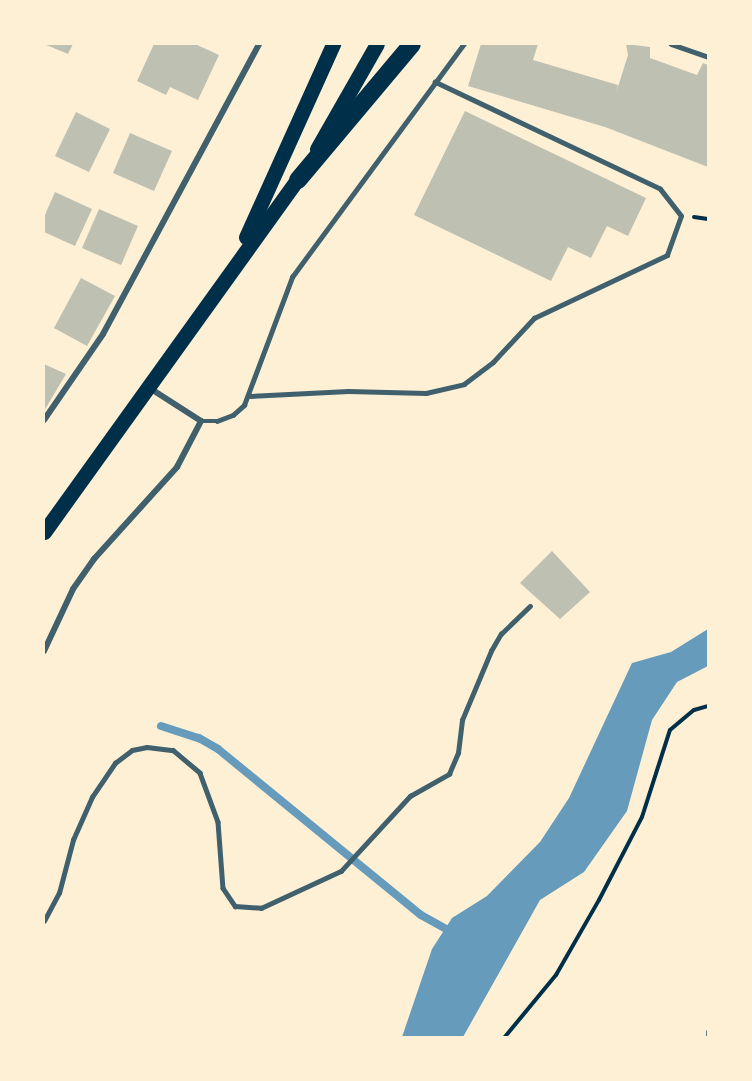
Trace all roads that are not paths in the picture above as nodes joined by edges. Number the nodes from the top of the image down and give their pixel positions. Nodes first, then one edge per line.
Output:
1 (259, 44) edge
2 (333, 44) edge
3 (377, 44) edge
4 (412, 44) edge
5 (464, 44) edge
6 (671, 44) edge
7 (708, 57) edge
8 (435, 81) junction
9 (298, 180) junction
10 (230, 272) junction
11 (147, 387) junction
12 (250, 396) junction
13 (44, 420) edge
14 (201, 421) junction
15 (44, 532) edge
16 (530, 606) dead end
17 (44, 651) edge
18 (44, 921) edge

1 - 13 street
2 - 10 main road
3 - 9 main road
4 - 9 highway
5 - 8 lane
6 - 7 lane
8 - 12 lane
8 - 12 lane
9 - 10 main road
10 - 11 main road
11 - 14 street
11 - 15 main road
12 - 14 lane
14 - 17 street
16 - 18 lane

